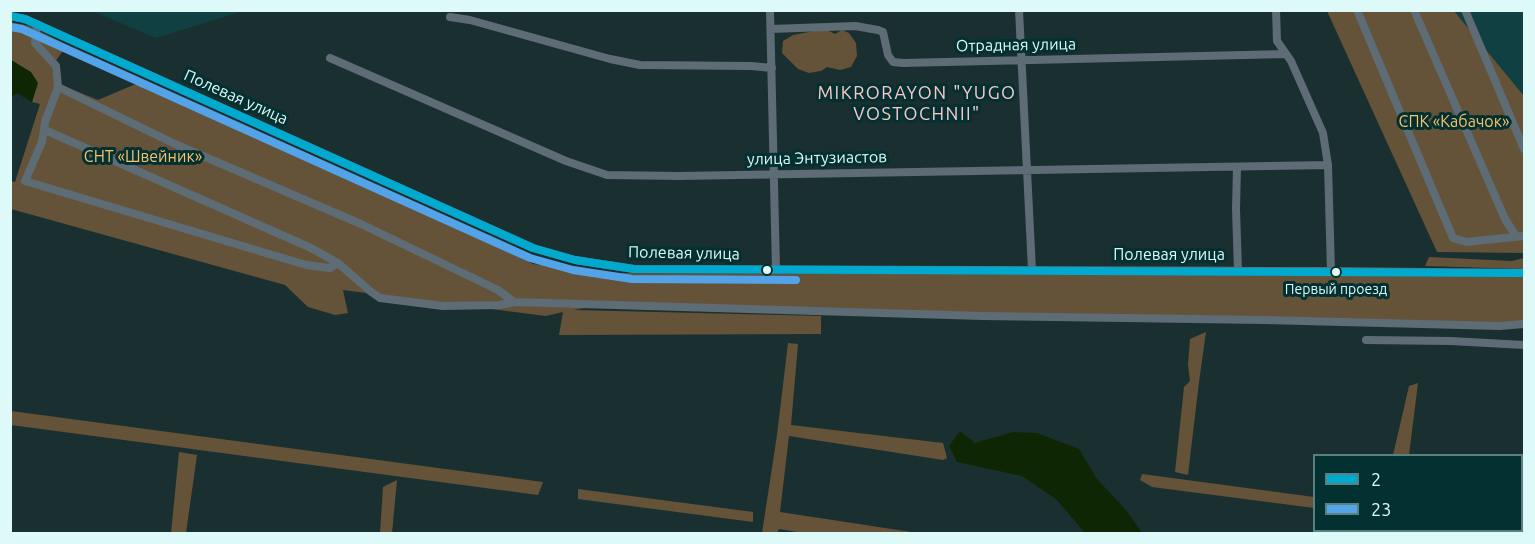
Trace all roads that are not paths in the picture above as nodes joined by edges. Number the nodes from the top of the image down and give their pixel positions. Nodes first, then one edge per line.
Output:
1 (770, 10) edge
2 (1019, 10) edge
3 (1276, 10) edge
4 (1357, 10) edge
5 (1414, 10) edge
6 (1465, 10) edge
7 (10, 16) edge
8 (450, 16) dead end
9 (37, 24) junction
10 (771, 29) junction
11 (1286, 54) junction
12 (330, 58) dead end
13 (1022, 61) junction
14 (772, 68) junction
15 (58, 87) junction
16 (45, 130) junction
17 (1524, 149) edge
18 (1328, 165) junction
19 (1237, 167) junction
20 (1026, 169) junction
21 (773, 173) junction
22 (1520, 236) edge
23 (338, 263) junction
24 (776, 270) junction
25 (1032, 270) junction
26 (1238, 271) junction
27 (1331, 271) junction
28 (1524, 273) edge
29 (514, 302) junction
30 (1524, 324) edge
31 (1366, 340) dead end
32 (1524, 345) edge

1 - 10 street
2 - 13 street
3 - 11 street
4 - 22 street
5 - 22 street
6 - 17 street
7 - 9 street, Полевая улица
8 - 14 street
9 - 15 street
9 - 24 street, Полевая улица
10 - 13 street, Отрадная улица
10 - 14 street
11 - 13 street, Отрадная улица
11 - 18 street
12 - 21 street, улица Энтузиастов
13 - 20 street
14 - 21 street
15 - 16 street
15 - 29 street
16 - 23 street
16 - 23 street
18 - 19 street, улица Энтузиастов
18 - 27 street
19 - 20 street, улица Энтузиастов
19 - 26 street
20 - 21 street, улица Энтузиастов
20 - 25 street
21 - 24 street
23 - 29 street
24 - 25 street, Полевая улица
25 - 26 street, Полевая улица
26 - 27 street, Полевая улица
27 - 28 street, Полевая улица
29 - 30 street
31 - 32 street

